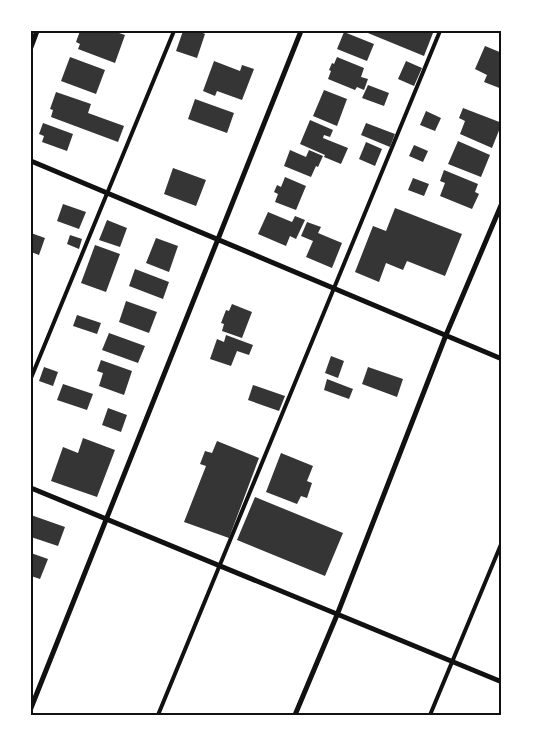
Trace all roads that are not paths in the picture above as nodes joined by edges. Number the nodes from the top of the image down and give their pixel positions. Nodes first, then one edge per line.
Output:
1 (37, 31) edge
2 (174, 31) edge
3 (301, 31) edge
4 (440, 31) edge
5 (31, 47) edge
6 (31, 161) edge
7 (108, 193) junction
8 (502, 203) edge
9 (218, 240) junction
10 (334, 288) junction
11 (446, 335) junction
12 (502, 359) edge
13 (31, 378) edge
14 (31, 488) edge
15 (106, 519) junction
16 (502, 542) edge
17 (220, 566) junction
18 (337, 615) junction
19 (451, 662) junction
20 (502, 682) edge
21 (31, 708) edge
22 (158, 715) edge
23 (295, 715) edge
24 (430, 715) edge

1 - 5 street
2 - 7 lane
3 - 9 street
4 - 10 lane
6 - 7 street
7 - 9 street
7 - 13 lane
8 - 11 street
9 - 10 street
9 - 15 street
10 - 11 street
10 - 17 lane
11 - 12 street
11 - 18 street
14 - 15 street
15 - 17 street
15 - 21 street
16 - 19 lane
17 - 18 street
17 - 22 lane
18 - 19 street
18 - 23 street
19 - 20 street
19 - 24 lane

